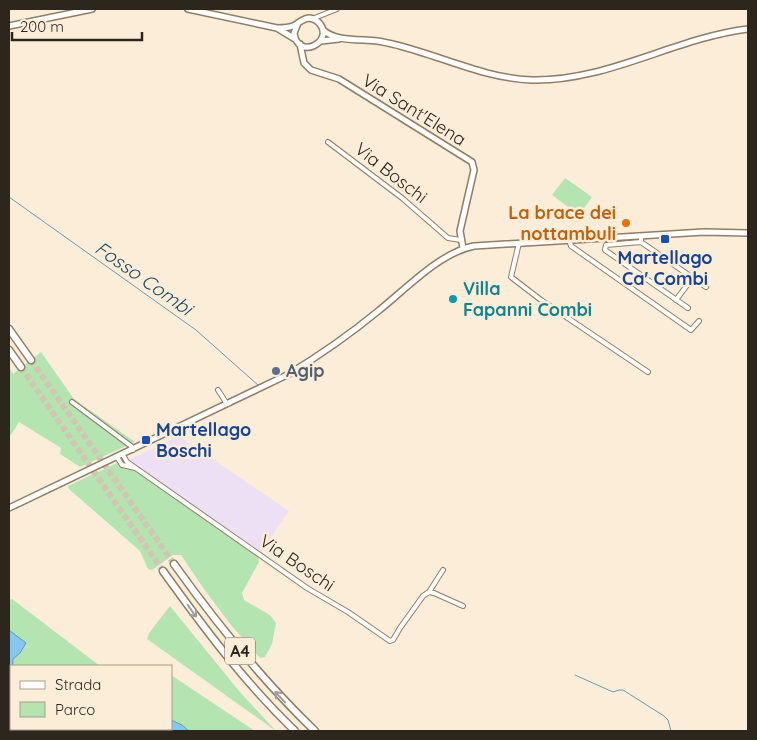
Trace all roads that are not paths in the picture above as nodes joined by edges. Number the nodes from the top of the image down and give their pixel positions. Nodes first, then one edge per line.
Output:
1 (92, 9) edge
2 (188, 9) edge
3 (337, 9) edge
4 (328, 13) junction
5 (312, 19) junction
6 (298, 23) junction
7 (9, 26) edge
8 (277, 28) junction
9 (322, 28) junction
10 (748, 30) edge
11 (345, 38) junction
12 (296, 39) junction
13 (320, 42) junction
14 (300, 44) junction
15 (310, 48) junction
16 (303, 59) junction
17 (328, 142) dead end
18 (748, 233) edge
19 (641, 239) junction
20 (461, 240) junction
21 (568, 240) junction
22 (519, 243) junction
23 (463, 248) junction
24 (693, 277) junction
25 (706, 287) dead end
26 (676, 300) junction
27 (688, 308) dead end
28 (699, 322) dead end
29 (9, 329) edge
30 (9, 350) edge
31 (31, 360) tunnel mouth
32 (21, 367) tunnel mouth
33 (648, 372) dead end
34 (218, 390) dead end
35 (72, 402) dead end
36 (227, 404) junction
37 (133, 450) junction
38 (120, 456) junction
39 (9, 508) edge
40 (174, 564) tunnel mouth
41 (443, 570) dead end
42 (163, 571) tunnel mouth
43 (429, 592) junction
44 (463, 606) dead end
45 (295, 731) edge
46 (314, 731) edge

1 - 7 main road
2 - 8 main road
3 - 4 street
4 - 5 street
4 - 9 street
5 - 6 main road
5 - 9 main road
6 - 8 main road
6 - 12 main road
8 - 12 main road
9 - 11 main road
9 - 13 main road
10 - 11 main road
11 - 13 main road
12 - 14 main road
13 - 15 main road
14 - 15 main road
14 - 16 main road
15 - 16 main road
16 - 20 main road, Via Sant'Elena
17 - 20 street, Via Boschi
18 - 19 main road
19 - 21 main road
19 - 24 street
19 - 26 street
20 - 23 main road
21 - 22 main road
21 - 28 street
22 - 23 main road
22 - 33 street
23 - 36 main road
24 - 25 street
24 - 26 street
26 - 27 street
29 - 31 highway
30 - 32 highway
34 - 36 street
35 - 37 street
36 - 37 main road
37 - 38 main road
38 - 39 main road
38 - 43 street, Via Boschi
46 -> 40 highway, A4
41 - 43 street, Via Boschi
42 -> 45 highway, A4
43 - 44 street

